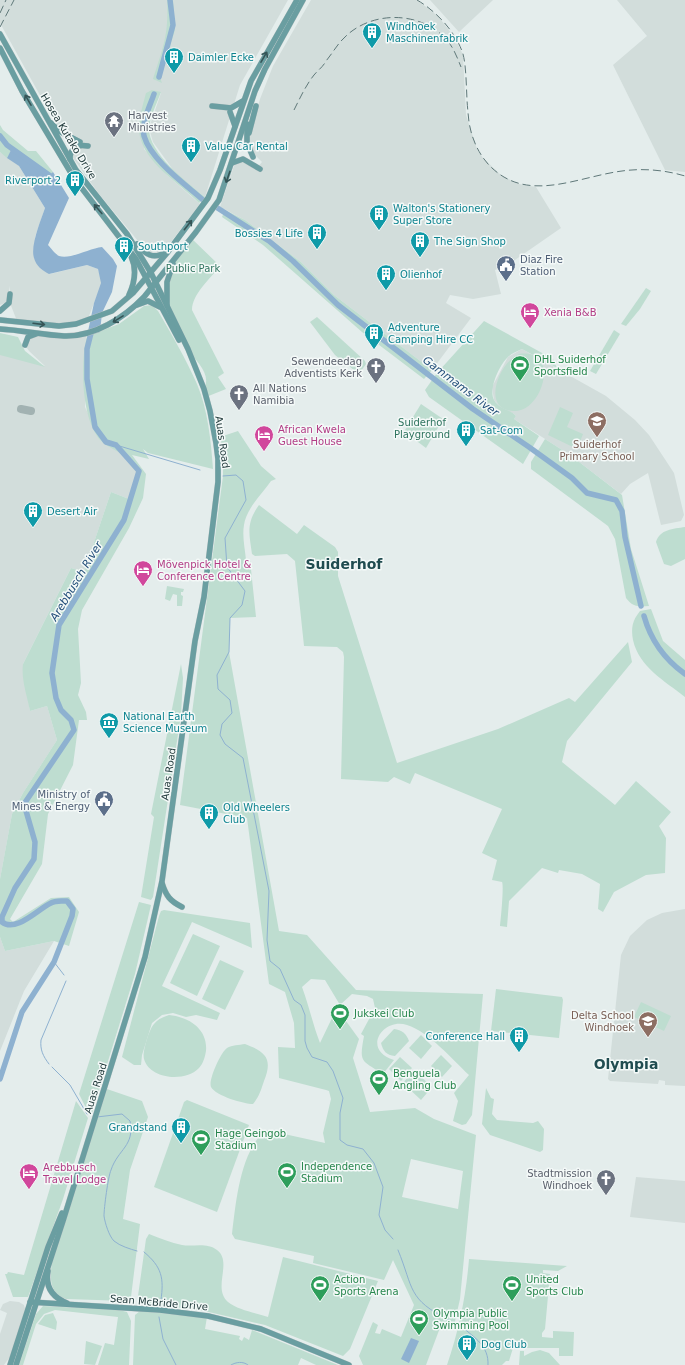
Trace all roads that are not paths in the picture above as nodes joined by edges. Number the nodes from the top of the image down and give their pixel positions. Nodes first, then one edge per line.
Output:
1 (297, 0) edge
2 (303, 0) edge
3 (0, 34) edge
4 (0, 48) edge
5 (265, 69) junction
6 (254, 73) junction
7 (243, 101) junction
8 (250, 104) junction
9 (212, 106) dead end
10 (256, 106) dead end
11 (230, 112) dead end
12 (239, 115) junction
13 (46, 118) junction
14 (247, 118) junction
15 (235, 126) junction
16 (247, 140) junction
17 (80, 142) dead end
18 (88, 146) dead end
19 (253, 157) dead end
20 (70, 160) junction
21 (232, 164) junction
22 (260, 169) dead end
23 (112, 216) junction
24 (123, 239) junction
25 (173, 244) junction
26 (178, 255) junction
27 (151, 273) junction
28 (147, 278) junction
29 (155, 282) junction
30 (151, 287) junction
31 (10, 294) dead end
32 (126, 301) junction
33 (136, 306) junction
34 (164, 308) junction
35 (0, 311) edge
36 (0, 320) edge
37 (0, 329) edge
38 (38, 333) junction
39 (25, 345) dead end
40 (162, 881) junction
41 (182, 907) dead end
42 (72, 1188) junction
43 (51, 1255) junction
44 (33, 1304) junction
45 (73, 1305) junction
46 (10, 1365) edge
47 (16, 1365) edge
48 (349, 1365) edge

6 -> 1 main road
2 - 5 main road
3 - 13 main road, Hosea Kutako Drive
24 -> 4 main road, Hosea Kutako Drive
5 - 6 main road
5 - 8 main road
6 - 7 main road
7 - 9 main road
7 - 12 main road
8 - 12 main road
8 - 14 main road
10 - 16 main road
11 - 15 main road
12 - 15 main road
13 - 17 main road
13 - 20 main road, Hosea Kutako Drive
14 - 16 main road
14 - 21 main road
25 -> 15 main road
16 - 19 main road
18 - 20 main road
20 - 23 main road, Hosea Kutako Drive
21 - 22 main road
21 -> 26 main road
23 - 25 main road
23 - 27 main road, Hosea Kutako Drive
24 - 28 main road, Hosea Kutako Drive
24 - 32 main road
25 - 27 main road
26 - 29 main road
26 - 34 main road
27 - 28 main road
27 - 29 main road, Hosea Kutako Drive
28 - 30 main road, Auas Road
28 - 32 main road
29 - 30 main road
29 - 34 main road, Auas Road
30 - 33 main road
30 - 34 main road, Auas Road
31 - 35 main road
36 -> 32 main road
33 - 34 main road
33 -> 38 main road
34 - 40 main road, Auas Road
37 - 38 main road
38 - 39 main road
40 - 41 main road
40 - 42 main road, Auas Road
42 - 43 main road, Auas Road
42 - 44 main road, Auas Road
43 - 44 main road, Auas Road
43 - 45 main road
44 - 45 main road, Sean McBride Drive
44 - 46 main road, Auas Road
44 - 47 main road, Auas Road
45 - 48 main road, Sean McBride Drive

